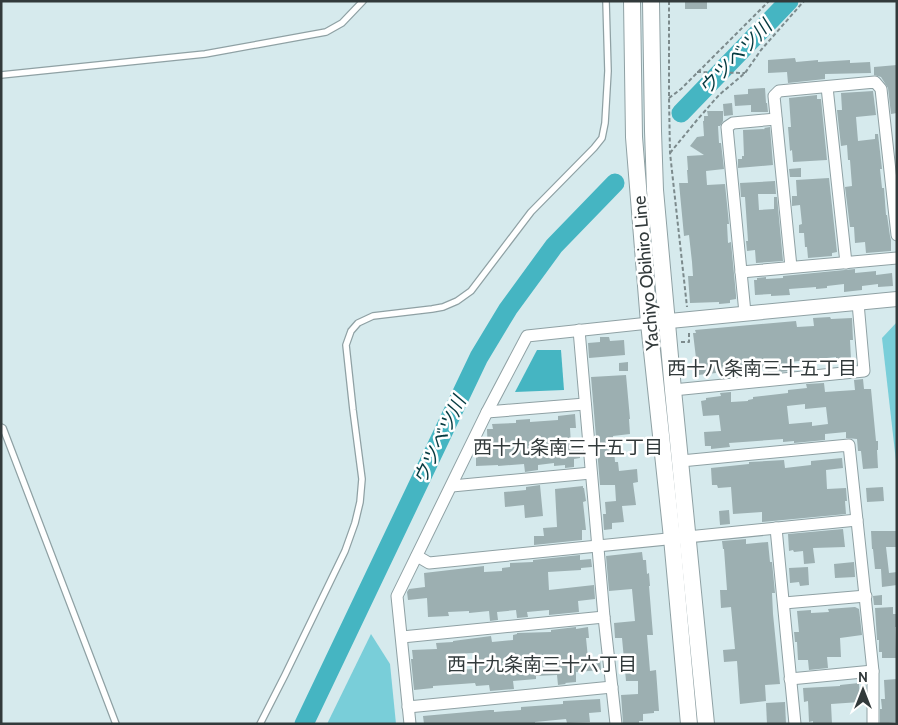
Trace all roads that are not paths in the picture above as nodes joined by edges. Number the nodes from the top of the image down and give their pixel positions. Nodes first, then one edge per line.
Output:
1 (363, 1) edge
2 (606, 1) edge
3 (632, 1) edge
4 (651, 1) edge
5 (1, 75) edge
6 (827, 87) junction
7 (776, 119) junction
8 (897, 235) edge
9 (897, 258) edge
10 (846, 263) junction
11 (791, 267) junction
12 (741, 272) junction
13 (897, 299) edge
14 (858, 303) junction
15 (745, 313) junction
16 (667, 321) junction
17 (649, 323) junction
18 (578, 330) junction
19 (673, 390) junction
20 (585, 404) junction
21 (487, 412) junction
22 (1, 426) edge
23 (680, 461) junction
24 (591, 473) junction
25 (452, 486) junction
26 (857, 520) junction
27 (776, 528) junction
28 (688, 536) junction
29 (672, 538) junction
30 (598, 546) junction
31 (417, 556) junction
32 (866, 596) junction
33 (784, 603) junction
34 (604, 617) junction
35 (402, 637) junction
36 (873, 671) junction
37 (790, 679) junction
38 (612, 687) junction
39 (408, 707) junction
40 (116, 724) edge
41 (260, 724) edge
42 (410, 724) edge
43 (616, 724) edge
44 (689, 724) edge
45 (706, 724) edge
46 (795, 724) edge
47 (872, 724) edge

1 - 5 lane
2 - 41 lane
3 - 17 main road, Yachiyo Obihiro Line
4 - 16 main road, Yachiyo Obihiro Line
6 - 7 street
6 - 8 street
6 - 10 street
7 - 11 street
7 - 12 street
9 - 10 street
10 - 11 street
11 - 12 street
12 - 15 street
13 - 14 street
14 - 15 street
14 - 19 street
15 - 16 street
16 - 17 street
16 - 19 main road, Yachiyo Obihiro Line
17 - 18 street
17 - 29 main road, Yachiyo Obihiro Line
18 - 20 street
18 - 21 street
19 - 23 main road, Yachiyo Obihiro Line
20 - 21 street
20 - 24 street
21 - 25 street
22 - 40 lane
23 - 26 street
23 - 28 main road, Yachiyo Obihiro Line
24 - 25 street
24 - 30 street
25 - 31 street
26 - 27 street
26 - 32 street
27 - 28 street
27 - 33 street
28 - 29 street
28 - 45 main road, Yachiyo Obihiro Line
29 - 30 street
29 - 44 main road, Yachiyo Obihiro Line
30 - 31 street
30 - 34 street
31 - 35 street
32 - 33 street
32 - 36 street
33 - 37 street
34 - 35 street
34 - 38 street
35 - 39 street
36 - 37 street
36 - 47 street
37 - 46 street
38 - 39 street
38 - 43 street
39 - 42 street

